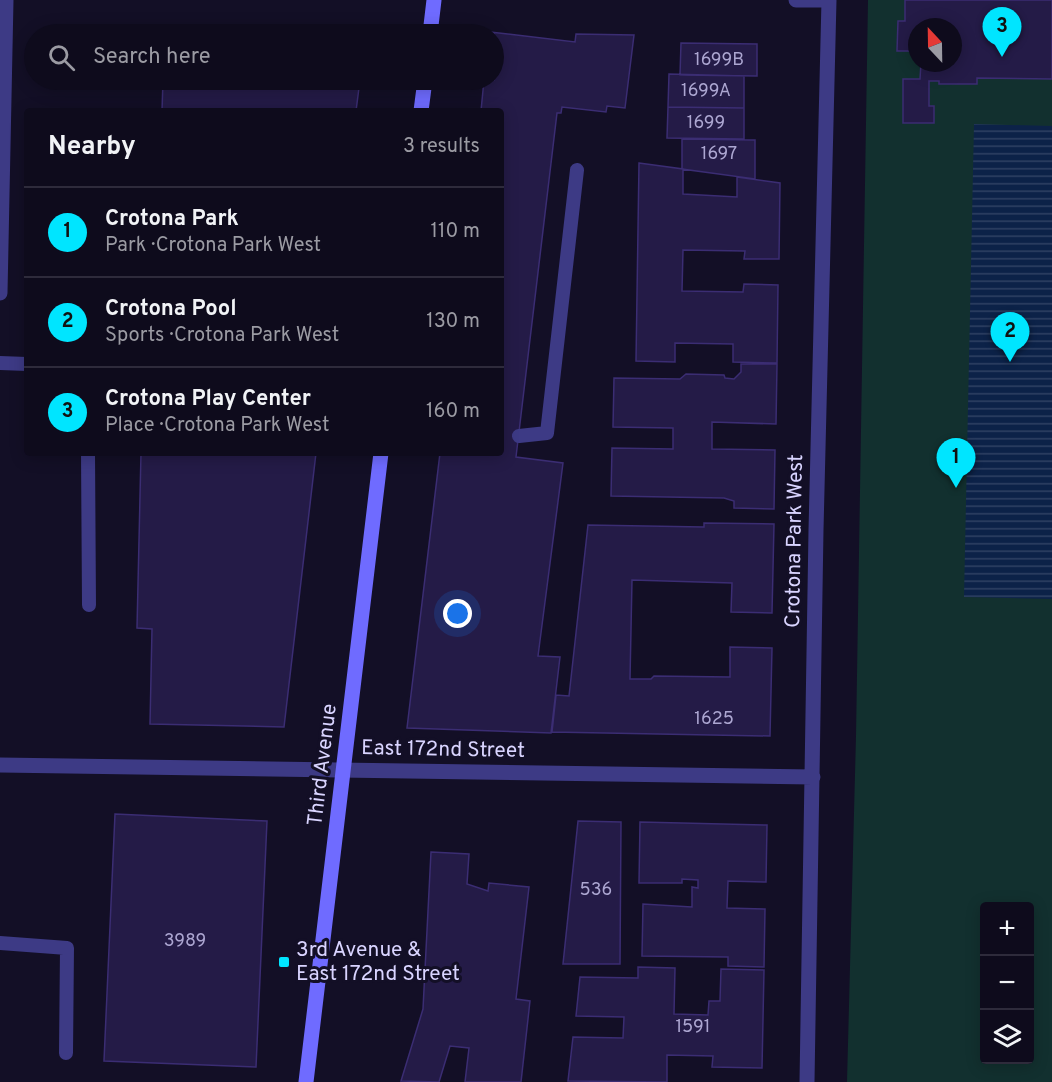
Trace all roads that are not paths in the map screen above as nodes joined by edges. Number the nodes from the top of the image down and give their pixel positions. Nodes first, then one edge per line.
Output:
1 (6, 0) edge
2 (434, 0) edge
3 (796, 0) edge
4 (829, 0) edge
5 (431, 24) edge
6 (424, 90) edge
7 (421, 108) edge
8 (577, 170) dead end
9 (0, 293) edge
10 (0, 363) edge
11 (24, 364) edge
12 (519, 436) dead end
13 (88, 456) edge
14 (381, 456) edge
15 (89, 605) dead end
16 (0, 765) edge
17 (343, 770) junction
18 (813, 777) junction
19 (0, 943) edge
20 (66, 1053) dead end
21 (306, 1082) edge
22 (807, 1082) edge

1 - 9 street
2 - 5 main road
3 - 4 street
4 - 18 street, Crotona Park West
6 - 7 main road
8 - 12 lane
10 - 11 lane
13 - 15 lane
14 - 17 main road, Third Avenue
16 - 17 street, East 172nd Street
17 - 18 street, East 172nd Street
17 - 21 main road, Third Avenue
18 - 22 street, Crotona Park West
19 - 20 lane

